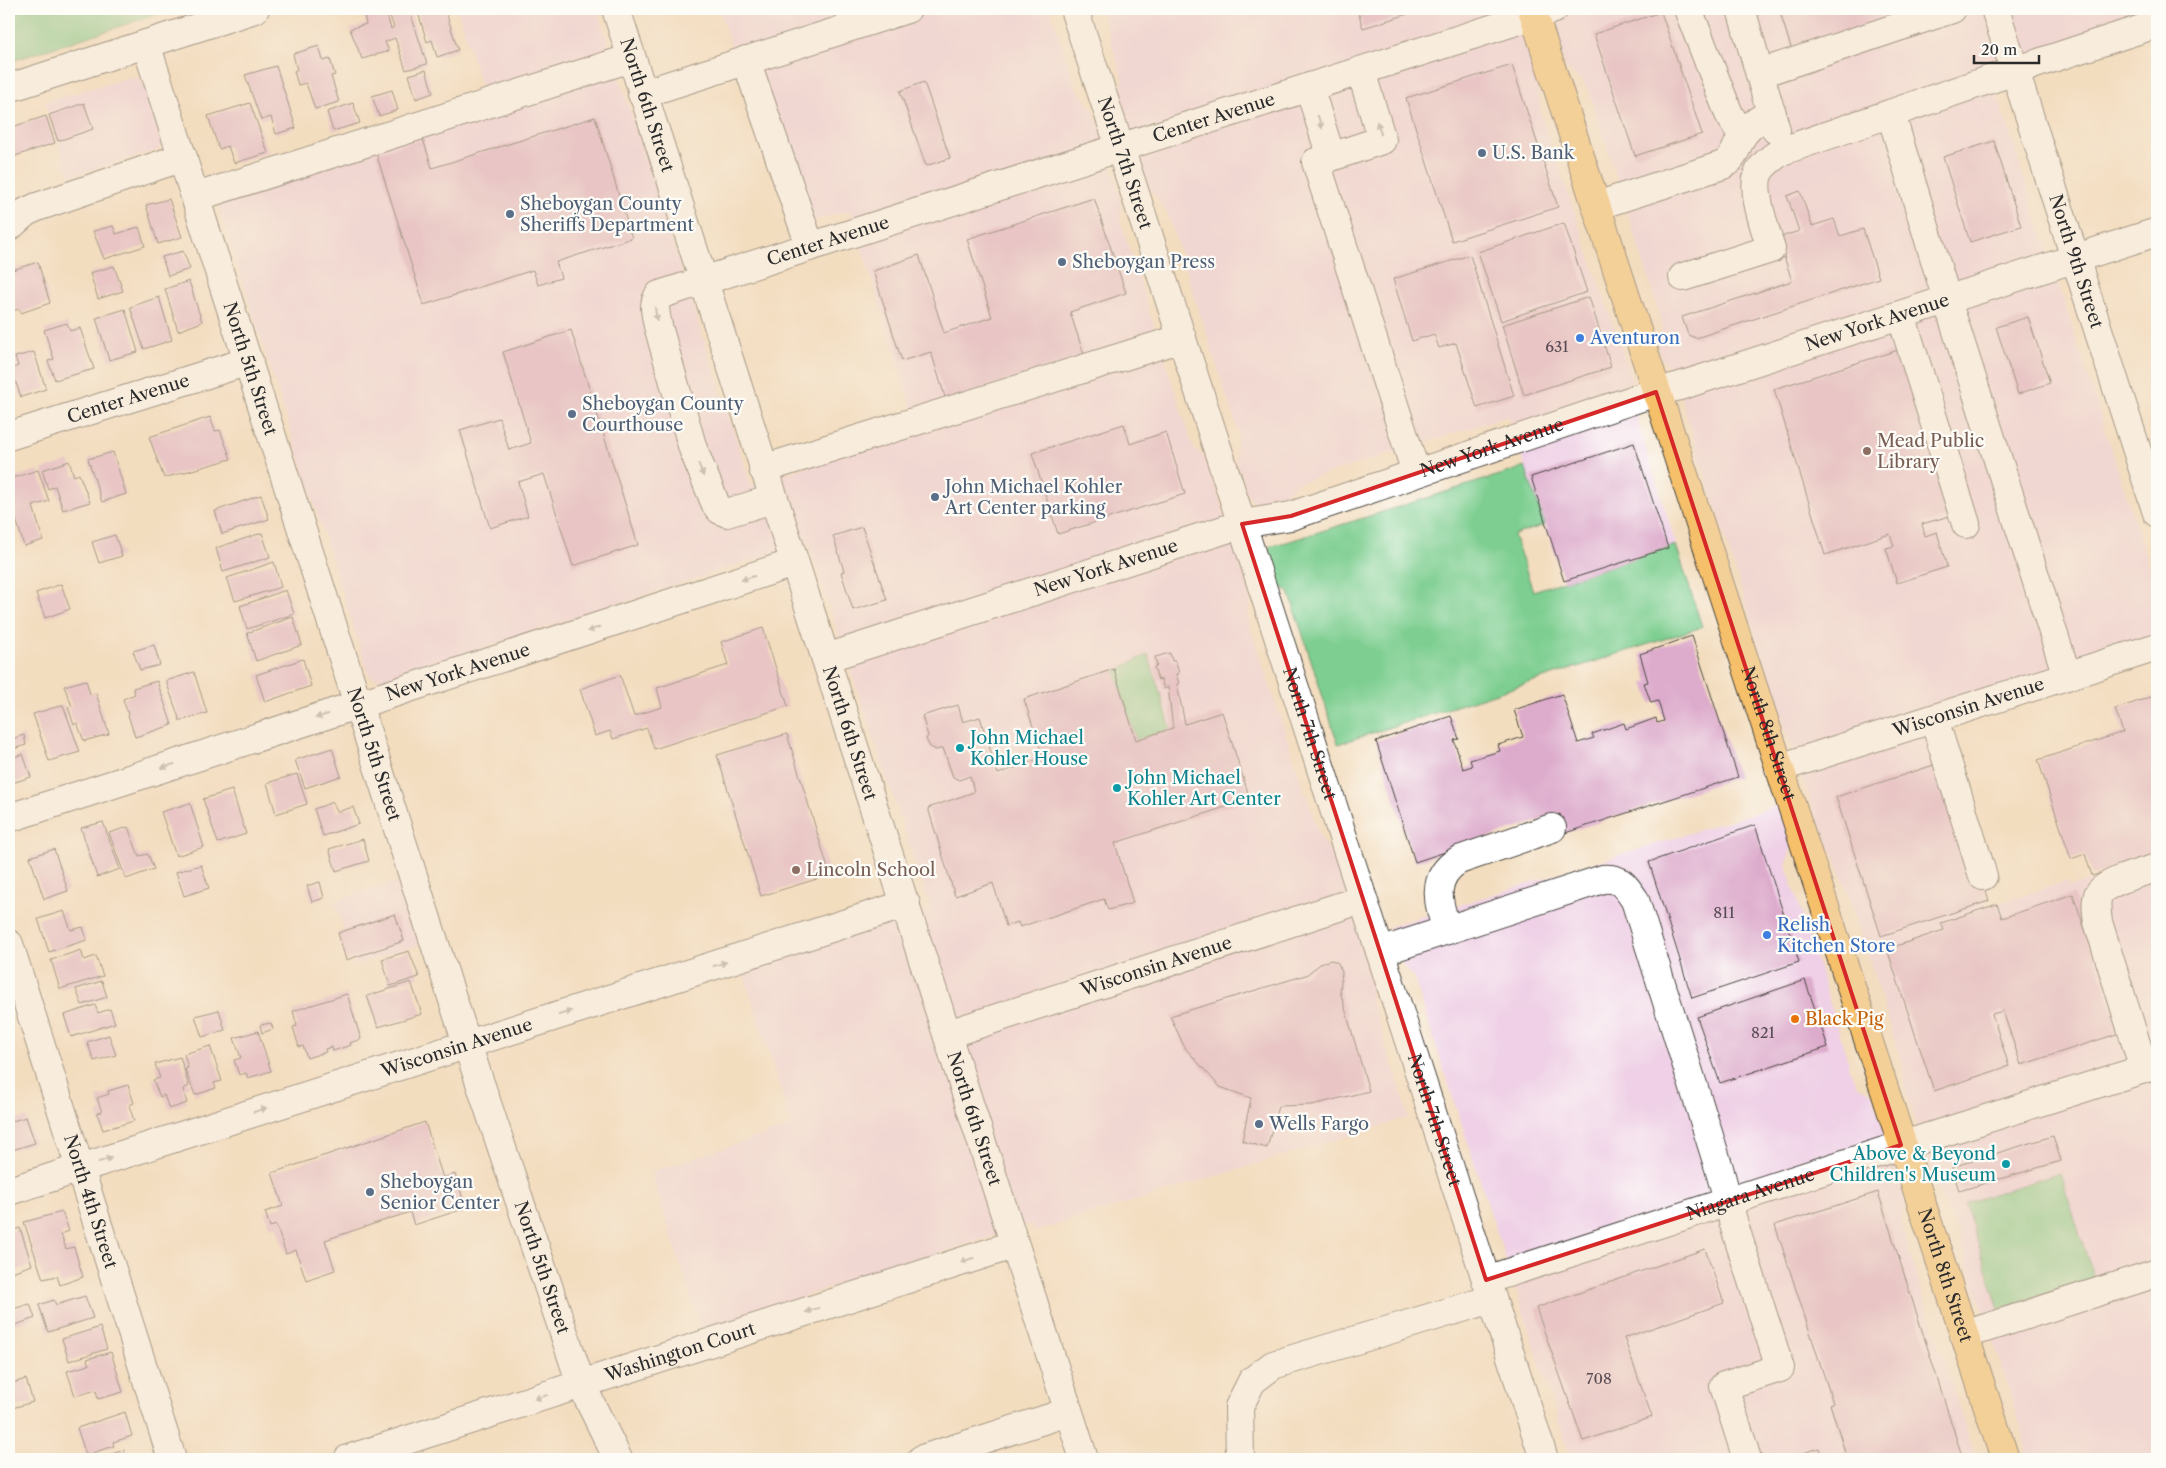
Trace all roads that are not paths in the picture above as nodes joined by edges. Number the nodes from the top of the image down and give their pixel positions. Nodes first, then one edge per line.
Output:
1 (255, 9) edge
2 (616, 9) edge
3 (907, 9) edge
4 (1074, 9) edge
5 (1688, 9) edge
6 (1741, 9) edge
7 (1952, 9) edge
8 (1995, 9) edge
9 (1540, 11) edge
10 (2157, 24) edge
11 (146, 44) junction
12 (631, 58) junction
13 (746, 60) junction
14 (2015, 69) junction
15 (1360, 70) junction
16 (1761, 73) junction
17 (1309, 87) junction
18 (9, 88) edge
19 (642, 94) junction
20 (1772, 113) junction
21 (1891, 114) junction
22 (1745, 132) junction
23 (1120, 148) junction
24 (1782, 151) junction
25 (1331, 157) junction
26 (183, 158) junction
27 (196, 197) junction
28 (1596, 206) junction
29 (9, 227) edge
30 (2157, 232) edge
31 (810, 246) junction
32 (2075, 258) junction
33 (1683, 278) dead end
34 (703, 280) junction
35 (1947, 300) junction
36 (1900, 315) junction
37 (1182, 338) junction
38 (249, 361) junction
39 (1656, 392) junction
40 (9, 436) edge
41 (2146, 441) edge
42 (763, 469) junction
43 (1416, 473) junction
44 (773, 499) junction
45 (2157, 514) edge
46 (1242, 524) junction
47 (1966, 524) dead end
48 (794, 563) junction
49 (2157, 647) edge
50 (826, 658) junction
51 (2067, 676) junction
52 (358, 704) junction
53 (1934, 719) junction
54 (1779, 768) junction
55 (9, 818) edge
56 (1552, 828) dead end
57 (2157, 868) edge
58 (1983, 876) dead end
59 (1364, 899) junction
60 (906, 904) junction
61 (1447, 930) junction
62 (9, 944) edge
63 (1380, 952) junction
64 (948, 1034) junction
65 (467, 1044) junction
66 (2150, 1067) edge
67 (1901, 1145) junction
68 (79, 1168) junction
69 (9, 1191) edge
70 (1727, 1202) junction
71 (1013, 1245) junction
72 (2157, 1273) edge
73 (1489, 1289) junction
74 (1964, 1335) junction
75 (582, 1384) junction
76 (1068, 1412) junction
77 (172, 1459) edge
78 (348, 1459) edge
79 (618, 1459) edge
80 (922, 1459) edge
81 (1084, 1459) edge
82 (1240, 1459) edge
83 (1544, 1459) edge
84 (1747, 1459) edge
85 (2005, 1459) edge

1 - 11 street
2 - 12 street, North 6th Street
3 - 13 street
4 - 23 street, North 7th Street
5 - 22 street
6 - 16 street
7 - 16 street
8 - 14 street, North 9th Street
9 - 15 street, Center Avenue
9 - 28 main road, North 8th Street
10 - 14 street
11 - 18 street
11 - 26 street, North 5th Street
12 - 19 street, North 6th Street
12 - 27 street
13 - 19 street
13 - 31 street
14 - 21 street
14 - 32 street, North 9th Street
15 - 17 street, Center Avenue
25 -> 15 street
16 - 20 street
17 - 23 street, Center Avenue
17 -> 25 street
19 - 34 street, North 6th Street
20 - 22 street
20 - 24 street
21 - 24 street
21 - 35 street
22 - 28 street
23 - 31 street, Center Avenue
23 - 37 street, North 7th Street
24 - 33 street
25 - 43 street
26 - 27 street, North 5th Street
26 - 29 street
27 - 38 street, North 5th Street
28 - 39 main road, North 8th Street
30 - 32 street, New York Avenue
31 - 34 street, Center Avenue
32 - 35 street, New York Avenue
32 - 41 street, North 9th Street
34 - 42 street, North 6th Street
34 -> 44 street, Center Avenue
35 - 36 street, New York Avenue
35 - 51 street
36 - 39 street, New York Avenue
36 - 47 street
37 - 42 street
37 - 46 street, North 7th Street
38 - 40 street, Center Avenue
38 - 52 street, North 5th Street
39 - 43 street, New York Avenue
39 - 54 main road, North 8th Street
41 - 45 street, North 9th Street
42 - 44 street, North 6th Street
43 - 46 street, New York Avenue
44 - 48 street, North 6th Street
46 - 50 street, New York Avenue
46 - 59 street, North 7th Street
48 - 50 street, North 6th Street
48 -> 52 street, New York Avenue
49 - 51 street, Wisconsin Avenue
50 - 60 street, North 6th Street
51 - 53 street, Wisconsin Avenue
52 -> 55 street, New York Avenue
52 - 65 street, North 5th Street
53 - 54 street, Wisconsin Avenue
53 - 58 street
54 - 67 main road, North 8th Street
56 - 61 street
57 - 66 street
59 - 63 street, North 7th Street
59 - 64 street, Wisconsin Avenue
60 - 64 street, North 6th Street
65 -> 60 street, Wisconsin Avenue
61 - 63 street
61 - 70 street
62 - 68 street, North 4th Street
63 - 73 street, North 7th Street
64 - 71 street, North 6th Street
68 -> 65 street, Wisconsin Avenue
65 - 75 street, North 5th Street
66 - 67 street, Niagara Avenue
67 - 70 street, Niagara Avenue
67 - 74 main road, North 8th Street
68 - 69 street, Wisconsin Avenue
68 - 77 street, North 4th Street
70 - 73 street, Niagara Avenue
70 - 84 street
71 -> 75 street, Washington Court
71 - 76 street, North 6th Street
72 - 74 street
73 - 82 street, Niagara Avenue
73 - 83 street, North 7th Street
74 - 85 main road, North 8th Street
75 -> 78 street, Washington Court
75 - 79 street, North 5th Street
76 - 80 street
76 - 81 street, North 6th Street

